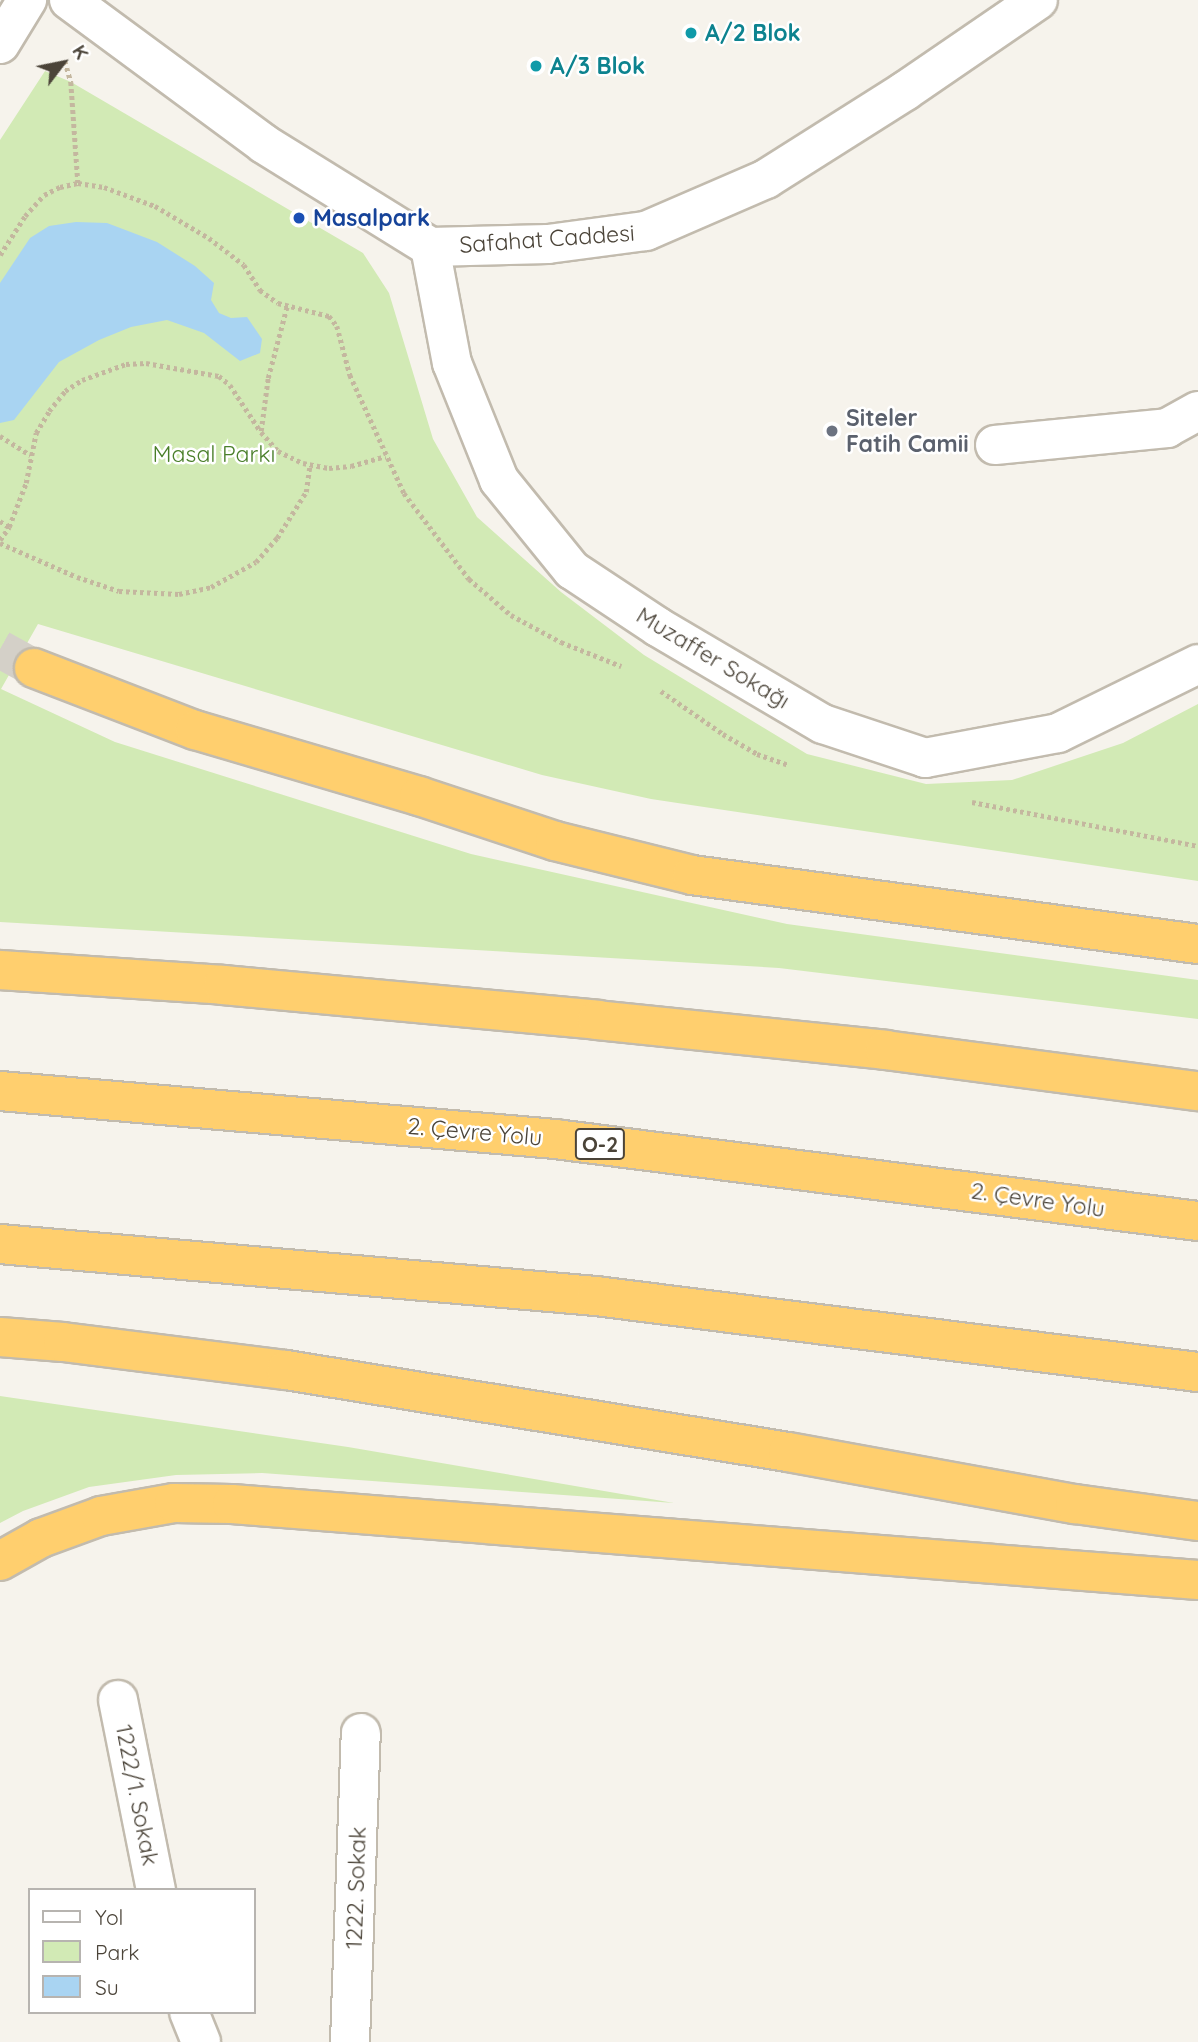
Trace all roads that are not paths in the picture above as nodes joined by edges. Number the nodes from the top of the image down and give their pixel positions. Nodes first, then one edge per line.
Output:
1 (27, 0) edge
2 (69, 0) edge
3 (1038, 0) edge
4 (0, 44) edge
5 (430, 247) junction
6 (1198, 411) edge
7 (995, 446) dead end
8 (1198, 664) edge
9 (34, 668) tunnel mouth
10 (1198, 944) edge
11 (0, 970) edge
12 (0, 1091) edge
13 (1198, 1091) edge
14 (1198, 1221) edge
15 (0, 1244) edge
16 (0, 1337) edge
17 (1198, 1372) edge
18 (1198, 1521) edge
19 (0, 1561) edge
20 (1198, 1580) edge
21 (118, 1700) dead end
22 (361, 1734) dead end
23 (156, 1888) edge
24 (190, 2014) edge
25 (201, 2042) edge
26 (350, 2042) edge

1 - 4 street
2 - 5 street, Safahat Caddesi
3 - 5 street, Safahat Caddesi
5 - 8 street, Muzaffer Sokağı
6 - 7 street
9 - 10 highway
11 - 13 highway
12 - 14 highway, 2. Çevre Yolu / O-2
15 - 17 highway
16 - 18 highway
19 - 20 highway
21 - 23 street, 1222/1. Sokak
22 - 26 street, 1222. Sokak
24 - 25 street

